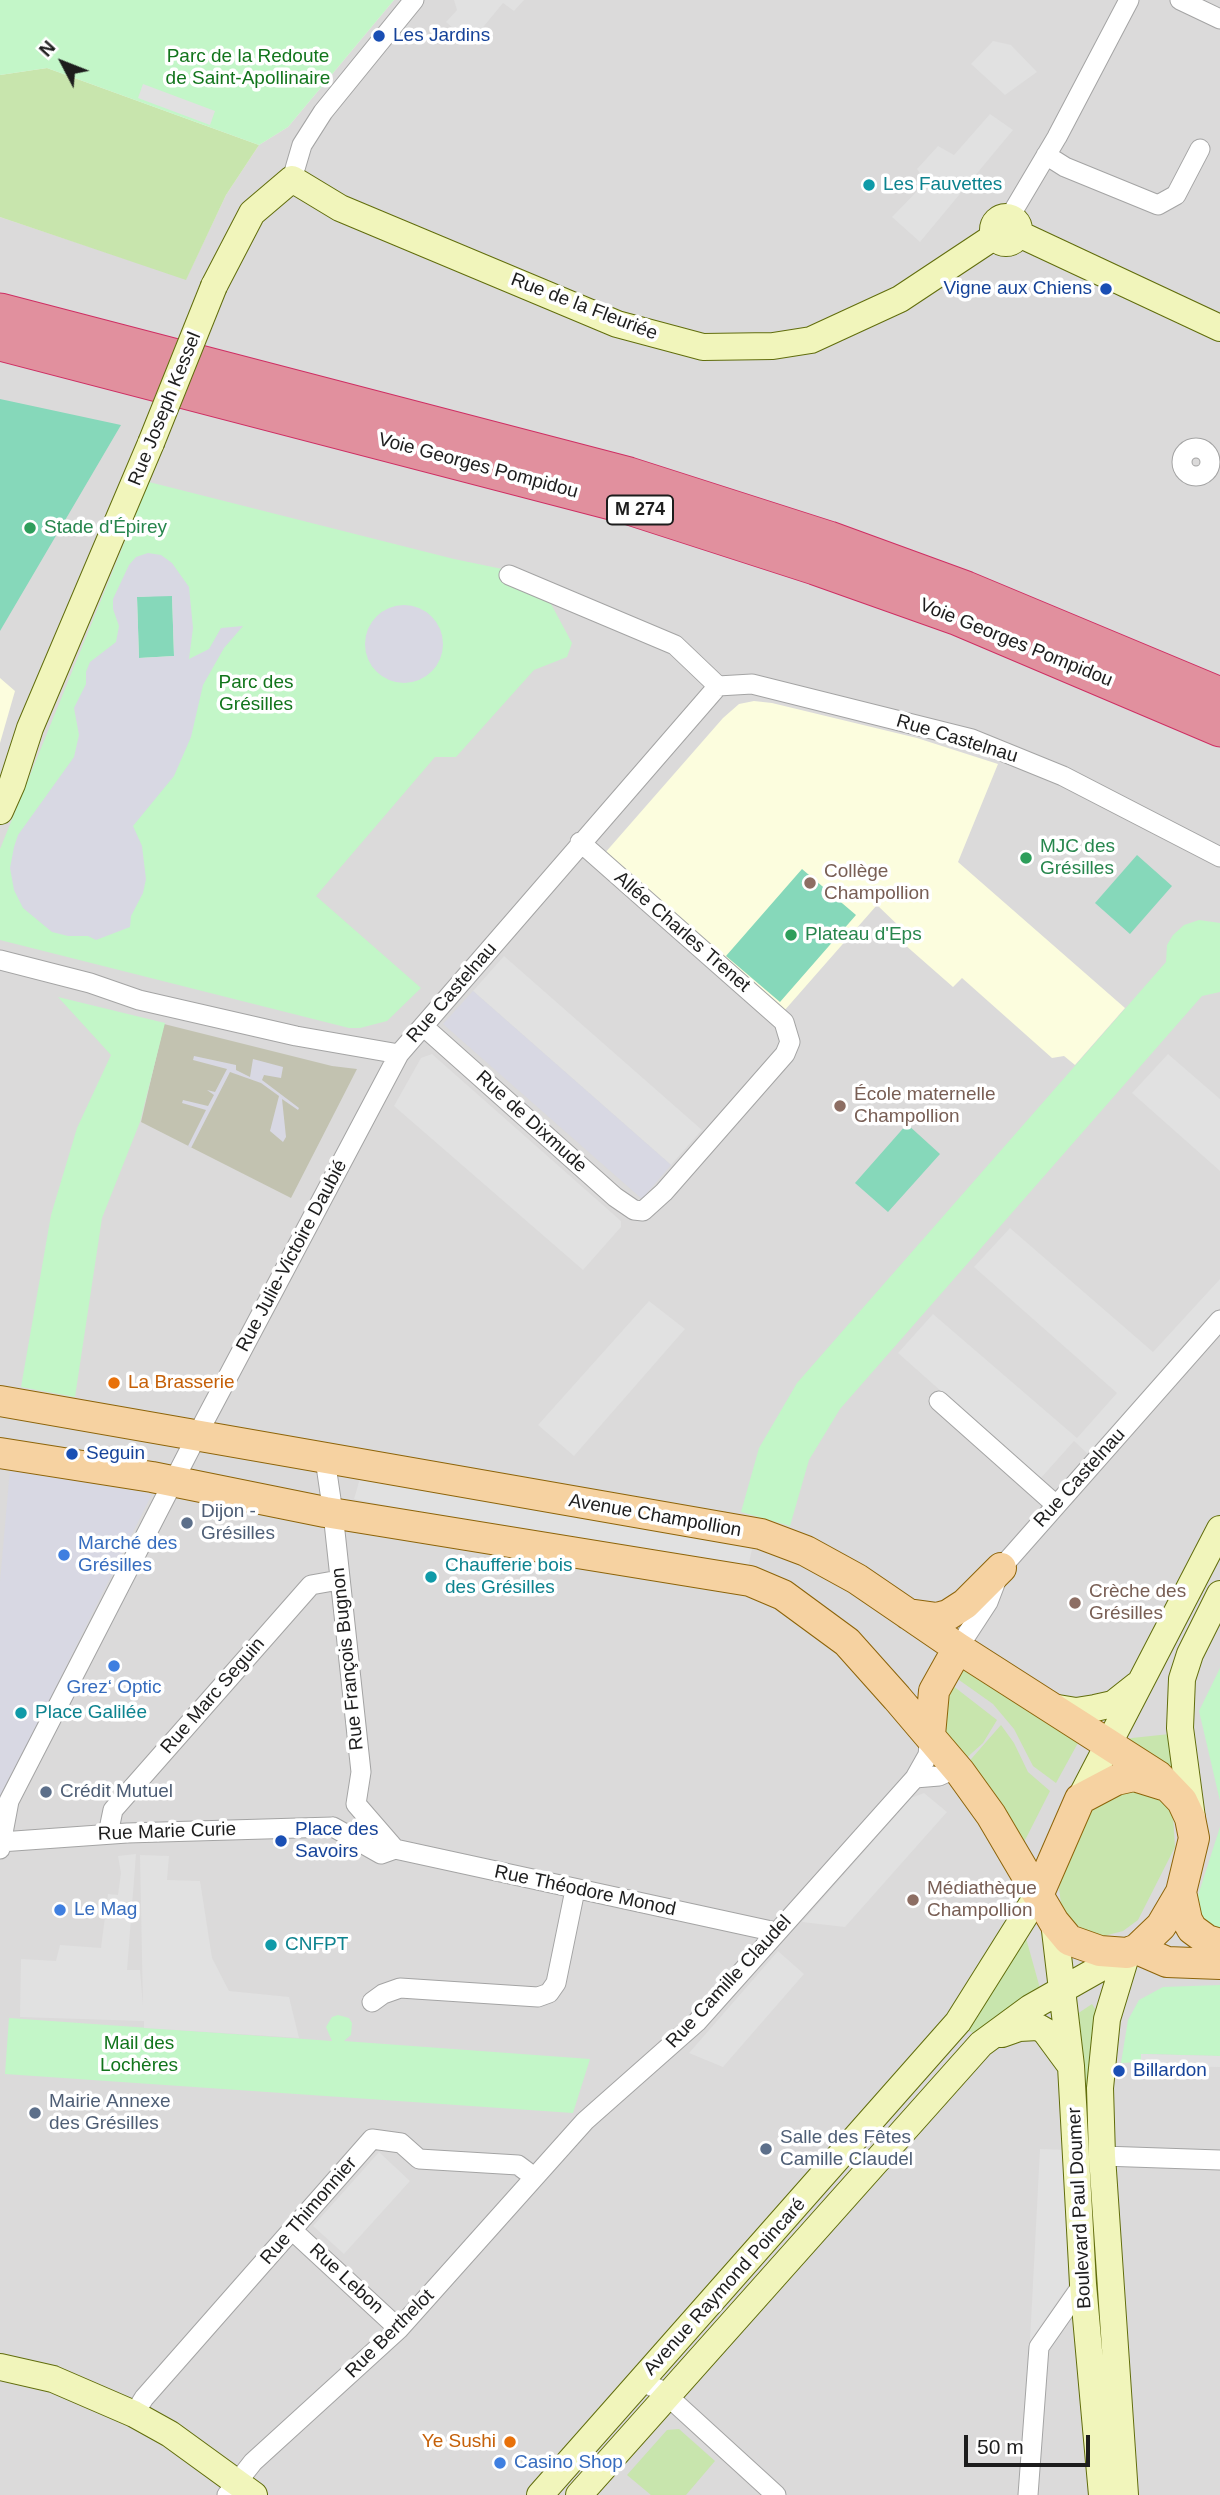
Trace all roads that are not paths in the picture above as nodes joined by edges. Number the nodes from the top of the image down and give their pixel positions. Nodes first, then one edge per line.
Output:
1 (414, 0) edge
2 (1129, 0) edge
3 (1180, 0) edge
4 (1220, 19) edge
5 (1200, 149) dead end
6 (1046, 155) junction
7 (292, 179) junction
8 (1007, 229) junction
9 (0, 301) edge
10 (0, 312) edge
11 (1220, 328) edge
12 (99, 336) junction
13 (0, 343) edge
14 (509, 575) dead end
15 (718, 686) junction
16 (1220, 695) edge
17 (1220, 729) edge
18 (0, 811) edge
19 (580, 842) junction
20 (1220, 857) edge
21 (0, 960) edge
22 (423, 1026) junction
23 (399, 1054) junction
24 (643, 1211) joint
25 (1220, 1320) edge
26 (0, 1401) edge
27 (939, 1401) dead end
28 (0, 1453) edge
29 (186, 1459) junction
30 (325, 1459) junction
31 (1056, 1505) junction
32 (334, 1513) junction
33 (1220, 1529) edge
34 (1001, 1568) junction
35 (339, 1580) junction
36 (1220, 1594) edge
37 (908, 1614) junction
38 (958, 1648) junction
39 (1144, 1679) junction
40 (1052, 1707) junction
41 (930, 1735) junction
42 (1108, 1744) junction
43 (957, 1768) junction
44 (915, 1778) junction
45 (1170, 1789) junction
46 (1080, 1799) junction
47 (356, 1804) junction
48 (333, 1826) junction
49 (108, 1834) junction
50 (1194, 1838) junction
51 (0, 1842) edge
52 (0, 1849) edge
53 (395, 1849) junction
54 (575, 1890) junction
55 (1181, 1892) junction
56 (1039, 1893) junction
57 (1054, 1922) junction
58 (776, 1932) junction
59 (1220, 1944) edge
60 (1132, 1951) junction
61 (1220, 1964) edge
62 (1063, 1990) junction
63 (372, 2002) dead end
64 (981, 2044) junction
65 (1070, 2066) junction
66 (1102, 2156) junction
67 (1220, 2160) edge
68 (534, 2178) junction
69 (292, 2230) junction
70 (1083, 2284) junction
71 (399, 2329) junction
72 (0, 2367) edge
73 (641, 2382) junction
74 (667, 2395) junction
75 (134, 2414) junction
76 (240, 2490) edge
77 (540, 2495) edge
78 (579, 2495) edge
79 (776, 2495) edge
80 (1028, 2495) edge
81 (1101, 2495) edge
82 (1125, 2495) edge

1 - 7 street
2 - 6 street
3 - 4 street
5 - 6 street
6 - 8 street
7 - 8 main road, Rue de la Fleuriée
7 - 18 main road, Rue Joseph Kessel, bridge
8 - 11 main road
9 - 12 highway
10 - 12 highway, Voie Georges Pompidou / M 274
12 - 16 highway, Voie Georges Pompidou / M 274
13 - 17 highway, Voie Georges Pompidou / M 274
14 - 15 street
15 - 19 street, Rue Castelnau
15 - 20 street, Rue Castelnau
19 - 22 street, Rue Castelnau
19 - 24 street, Allée Charles Trenet
21 - 23 street, Rue Castelnau
22 - 23 street, Rue Castelnau
22 - 24 street, Rue de Dixmude
23 - 29 street, Rue Julie-Victoire Daubié
25 - 31 street, Rue Castelnau
26 - 29 main road, Avenue Champollion
27 - 31 street
28 - 29 main road, Avenue Champollion
29 - 30 main road, Avenue Champollion
29 - 32 main road, Avenue Champollion
29 - 51 street
30 - 32 street
30 - 37 main road, Avenue Champollion
31 - 34 street, Rue Castelnau
32 - 35 street, Rue François Bugnon
32 - 41 main road, Avenue Champollion
33 - 39 main road
34 - 37 main road
34 - 38 street, Rue Castelnau
35 - 47 street, Rue François Bugnon
35 - 49 street, Rue Marc Seguin
36 - 50 main road
37 - 38 main road, Avenue Champollion
38 - 40 main road, Avenue Champollion
38 - 41 main road
39 - 40 main road
39 - 42 main road
40 - 42 main road, Avenue Champollion
41 - 43 main road, Avenue Champollion
41 - 44 street, Rue Camille Claudel
42 - 45 main road, Avenue Champollion
42 - 46 main road
43 - 44 street
43 - 56 main road, Avenue Champollion
44 - 58 street, Rue Camille Claudel
45 - 46 main road
45 - 50 main road
46 - 56 main road
47 - 48 street
47 - 53 street
48 - 49 street, Rue Marie Curie
48 - 53 street
49 - 51 street, Rue Marie Curie
50 - 55 main road
51 - 52 street
53 - 54 street, Rue Théodore Monod
54 - 58 street, Rue Théodore Monod
54 - 63 street
55 - 59 main road
55 - 60 main road
56 - 57 main road
56 - 73 main road, Avenue Raymond Poincaré
57 - 60 main road
57 - 62 main road, Boulevard Paul Doumer
58 - 68 street, Rue Camille Claudel
60 - 61 main road
60 - 62 main road, Avenue Raymond Poincaré
60 - 66 main road, Boulevard Paul Doumer
62 - 64 main road, Avenue Raymond Poincaré
62 - 65 main road, Boulevard Paul Doumer
64 - 65 main road, Avenue Raymond Poincaré
64 - 74 main road, Avenue Raymond Poincaré
65 - 70 main road, Boulevard Paul Doumer
66 - 67 street
66 - 82 main road, Boulevard Paul Doumer
68 - 69 street, Rue Thimonnier
68 - 71 street, Rue Berthelot
69 - 71 street, Rue Lebon
69 - 75 street, Rue Thimonnier
70 - 80 street
70 - 81 main road, Boulevard Paul Doumer
71 - 76 street, Rue Berthelot
72 - 75 main road
73 - 74 street, Avenue Raymond Poincaré
73 - 77 main road, Avenue Raymond Poincaré
74 - 78 main road, Avenue Raymond Poincaré
74 - 79 street
75 - 76 main road

